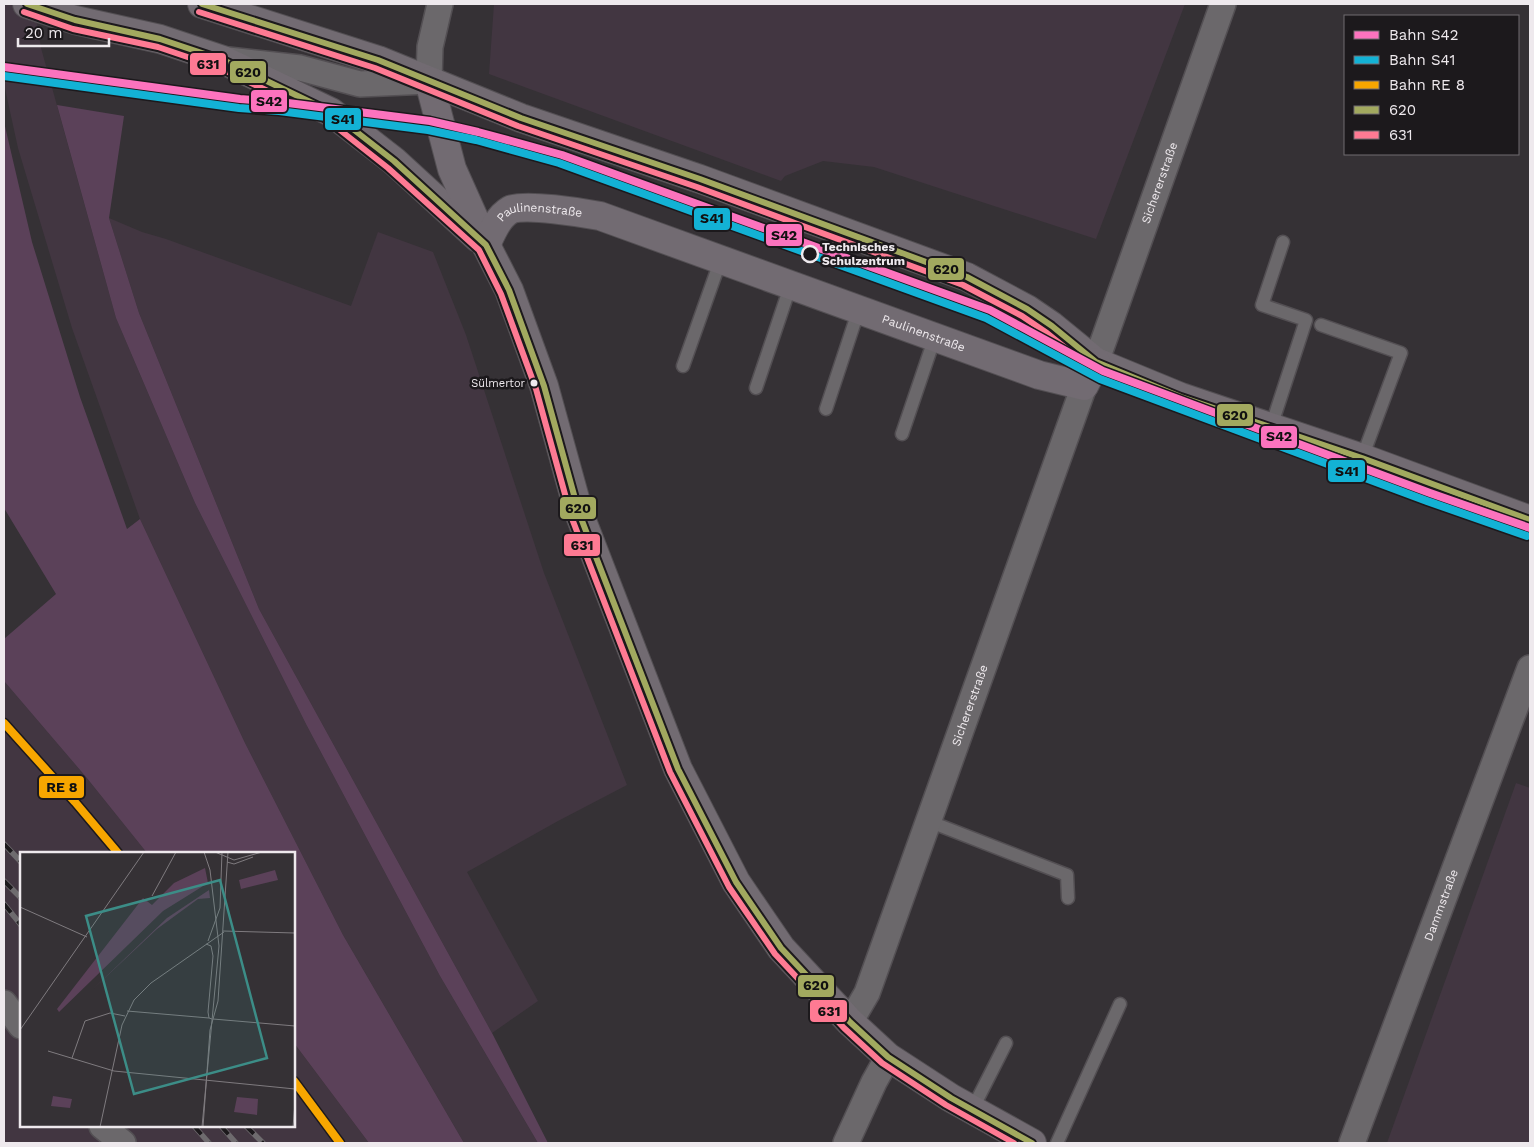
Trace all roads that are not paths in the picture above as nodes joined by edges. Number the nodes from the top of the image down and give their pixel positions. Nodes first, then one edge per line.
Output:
1 (27, 4) edge
2 (202, 4) edge
3 (440, 4) edge
4 (1223, 4) edge
5 (223, 60) junction
6 (430, 81) junction
7 (1283, 242) dead end
8 (486, 245) junction
9 (721, 259) junction
10 (791, 284) junction
11 (859, 309) junction
12 (1321, 324) dead end
13 (935, 337) junction
14 (1096, 362) junction
15 (683, 366) dead end
16 (1084, 386) junction
17 (756, 388) dead end
18 (826, 409) dead end
19 (1271, 427) junction
20 (902, 434) dead end
21 (1362, 458) junction
22 (1530, 520) edge
23 (1530, 668) edge
24 (928, 821) junction
25 (1068, 898) dead end
26 (4, 1003) edge
27 (1120, 1004) dead end
28 (850, 1022) junction
29 (20, 1025) edge
30 (1006, 1044) dead end
31 (888, 1057) junction
32 (972, 1110) junction
33 (103, 1127) edge
34 (123, 1143) edge
35 (846, 1143) edge
36 (1032, 1143) edge
37 (1057, 1143) edge
38 (1352, 1143) edge

1 - 5 main road
2 - 6 main road
3 - 6 street
4 - 14 street, Sichererstraße
5 - 6 street
5 - 8 main road
6 - 8 main road
6 - 14 main road
7 - 19 lane
8 - 9 main road, Paulinenstraße
8 - 28 main road
9 - 10 main road, Paulinenstraße
9 - 15 lane
10 - 11 main road, Paulinenstraße
10 - 17 lane
11 - 13 main road, Paulinenstraße
11 - 18 lane
12 - 21 lane
13 - 16 main road, Paulinenstraße
13 - 20 lane
14 - 16 main road
14 - 19 main road
16 - 24 street, Sichererstraße
19 - 21 main road
21 - 22 main road
23 - 38 street, Dammstraße
24 - 25 lane
24 - 28 street, Sichererstraße
26 - 29 street
27 - 37 lane
28 - 31 main road
30 - 32 lane
31 - 32 main road
31 - 35 street
32 - 36 main road
33 - 34 street

